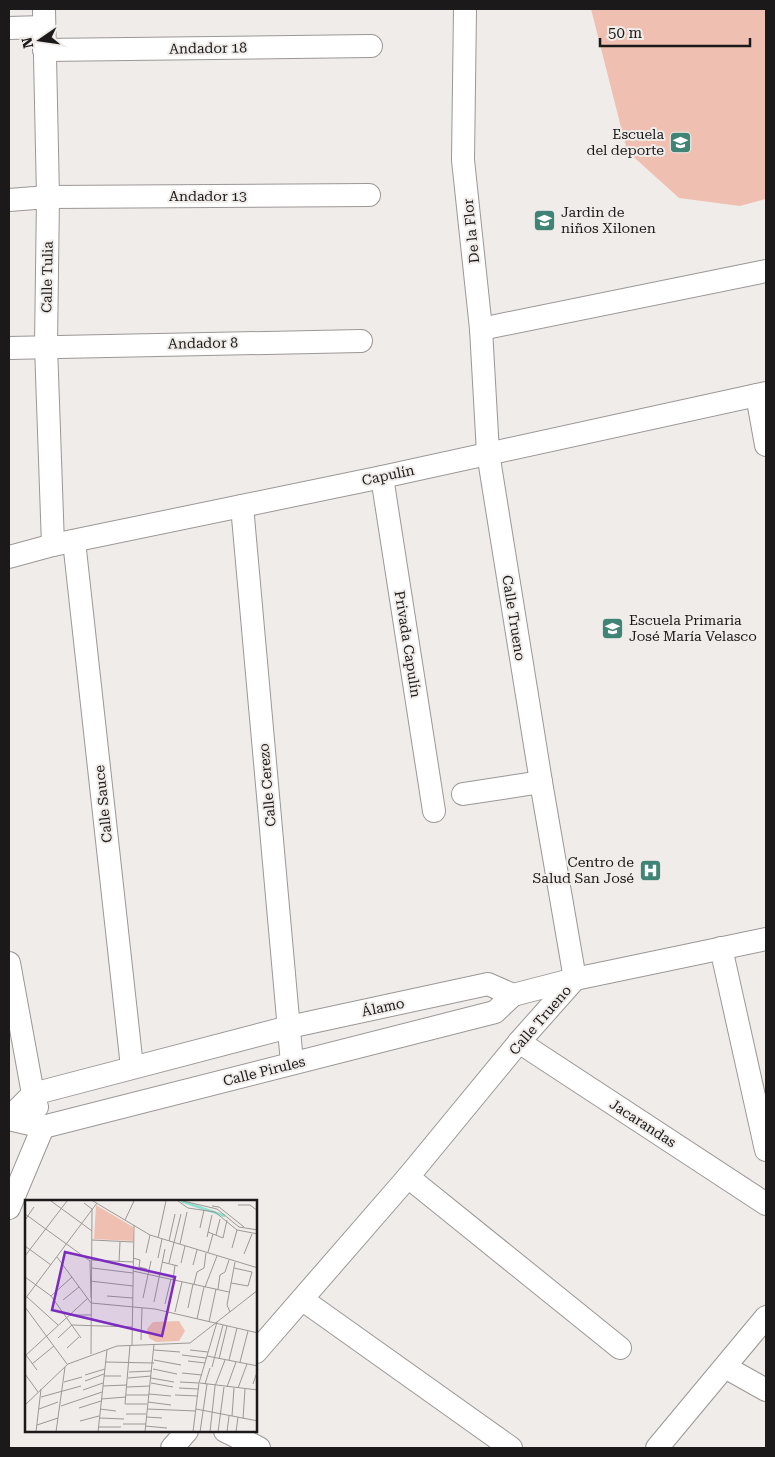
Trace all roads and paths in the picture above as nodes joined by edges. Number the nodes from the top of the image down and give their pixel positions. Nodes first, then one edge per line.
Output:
1 (465, 9) edge
2 (44, 18) edge
3 (9, 28) edge
4 (371, 46) dead end
5 (44, 50) junction
6 (370, 195) dead end
7 (48, 197) junction
8 (9, 200) edge
9 (766, 271) edge
10 (480, 329) junction
11 (361, 341) dead end
12 (46, 346) junction
13 (9, 348) edge
14 (762, 394) edge
15 (766, 445) edge
16 (488, 453) junction
17 (382, 477) junction
18 (242, 506) junction
19 (64, 543) junction
20 (9, 557) edge
21 (541, 782) junction
22 (463, 794) dead end
23 (434, 811) dead end
24 (766, 939) edge
25 (721, 948) junction
26 (9, 963) edge
27 (575, 979) junction
28 (512, 995) junction
29 (289, 1027) junction
30 (519, 1042) junction
31 (292, 1064) junction
32 (132, 1067) junction
33 (32, 1094) junction
34 (9, 1118) edge
35 (43, 1127) junction
36 (766, 1150) edge
37 (408, 1178) junction
38 (766, 1204) edge
39 (9, 1208) edge
40 (303, 1300) junction
41 (766, 1317) edge
42 (620, 1348) dead end
43 (258, 1350) edge
44 (725, 1367) junction
45 (766, 1390) edge
46 (186, 1432) edge
47 (227, 1432) edge
48 (486, 1442) edge
49 (172, 1448) edge
50 (259, 1448) edge
51 (512, 1448) edge
52 (657, 1448) edge

1 - 10 street, De la Flor
2 - 3 street
2 - 5 street, Calle Tulia
4 - 5 street, Andador 18
5 - 7 street, Calle Tulia
6 - 7 street, Andador 13
7 - 8 street, Andador 13
7 - 12 street, Calle Tulia
9 - 10 street
10 - 16 street, De la Flor
11 - 12 street, Andador 8
12 - 13 street, Andador 8
12 - 19 street, Calle Tulia
14 - 15 street
14 - 16 street, Capulín
16 - 17 street, Capulín
16 - 21 street, Calle Trueno
17 - 18 street, Capulín
17 - 23 street, Privada Capulín
18 - 19 street, Capulín
18 - 29 street, Calle Cerezo
19 - 20 street, Capulín
19 - 32 street, Calle Sauce
21 - 22 street
21 - 27 street, Calle Trueno
24 - 25 street
25 - 27 street
25 - 36 street
26 - 33 street
27 - 28 street
27 - 30 street, Calle Trueno
28 - 29 street, Álamo
28 - 31 street, Calle Pirules
29 - 31 street, Calle Cerezo
29 - 32 street, Álamo
30 - 37 street, Calle Trueno
30 - 38 street, Jacarandas
31 - 35 street, Calle Pirules
32 - 33 street, Álamo
33 - 34 street
33 - 35 street
34 - 35 street, Calle Pirules
35 - 39 street
37 - 40 street, Calle Trueno
37 - 42 street
40 - 43 street, Calle Trueno
40 - 48 street
41 - 44 street
44 - 45 street
44 - 52 street
46 - 49 street
47 - 50 street
48 - 51 street

